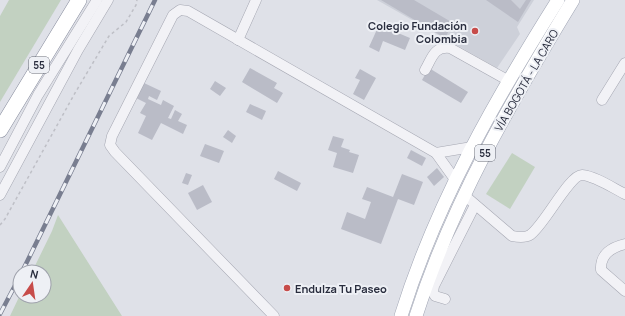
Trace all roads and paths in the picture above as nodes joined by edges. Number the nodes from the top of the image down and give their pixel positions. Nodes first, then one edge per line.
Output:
1 (79, 0) edge
2 (97, 0) edge
3 (108, 0) edge
4 (137, 0) edge
5 (256, 0) edge
6 (558, 0) edge
7 (573, 0) edge
8 (238, 40) junction
9 (625, 63) edge
10 (425, 70) dead end
11 (510, 81) junction
12 (602, 100) dead end
13 (40, 120) junction
14 (0, 130) edge
15 (472, 147) junction
16 (7, 153) junction
17 (436, 153) junction
18 (0, 167) edge
19 (456, 181) junction
20 (625, 194) edge
21 (0, 195) edge
22 (464, 195) junction
23 (475, 205) junction
24 (0, 225) edge
25 (625, 244) edge
26 (625, 291) edge
27 (445, 299) dead end
28 (274, 316) edge
29 (402, 316) edge
30 (416, 316) edge

1 - 14 highway, 55
2 - 16 street
3 - 13 street
4 - 24 path
5 - 8 street
6 - 11 main road, VÍA BOGOTÁ - LA CARO / 55
7 - 22 main road, VÍA BOGOTÁ - LA CARO / 55
8 - 17 street
8 - 28 street
9 - 12 street
10 - 11 street
11 - 15 main road, VÍA BOGOTÁ - LA CARO / 55
13 - 16 street
13 - 21 street
15 - 17 street
15 - 19 main road, VÍA BOGOTÁ - LA CARO / 55
16 - 18 street
17 - 19 street
19 - 29 main road, VÍA BOGOTÁ - LA CARO / 55
20 - 23 street
22 - 23 street
22 - 30 main road, VÍA BOGOTÁ - LA CARO / 55
23 - 27 street
25 - 26 street

